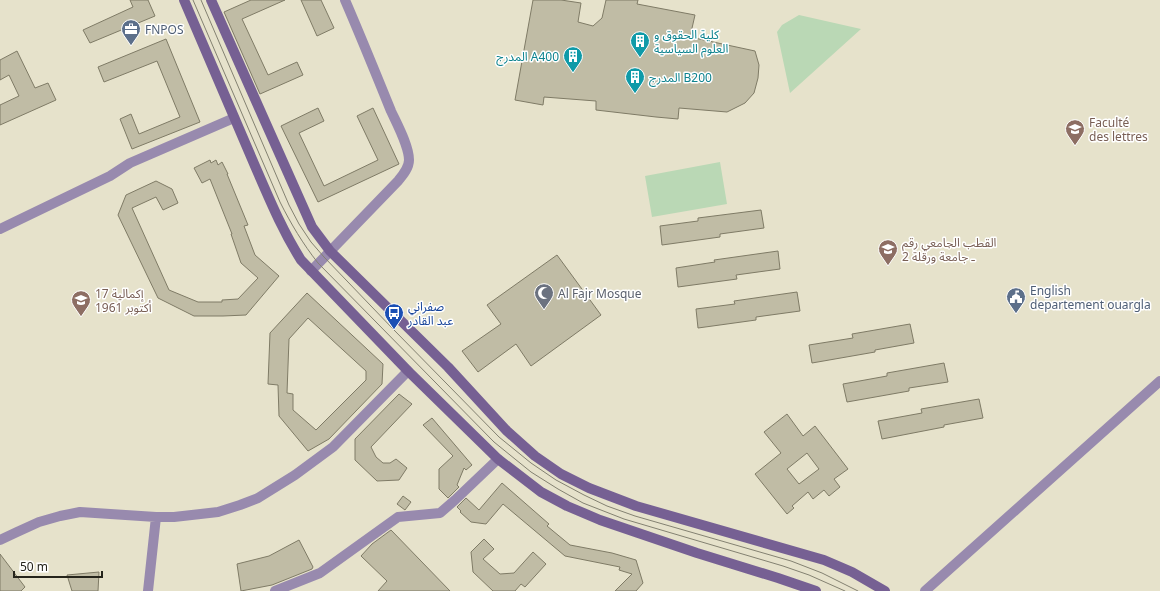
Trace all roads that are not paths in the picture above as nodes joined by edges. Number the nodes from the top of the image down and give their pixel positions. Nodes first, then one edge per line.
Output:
1 (184, 0) edge
2 (211, 0) edge
3 (345, 0) edge
4 (234, 118) junction
5 (0, 229) edge
6 (330, 251) junction
7 (311, 271) junction
8 (408, 371) junction
9 (1160, 381) edge
10 (498, 459) junction
11 (156, 517) junction
12 (0, 540) edge
13 (148, 591) edge
14 (275, 591) edge
15 (816, 591) edge
16 (885, 591) edge
17 (925, 591) edge

1 - 4 street
2 - 6 street
3 - 6 street
4 - 5 street
4 - 7 street
6 - 7 street
6 - 16 street
7 - 8 street
8 - 10 street
8 - 11 street
9 - 17 street
10 - 14 street
10 - 15 street
11 - 12 street
11 - 13 street

